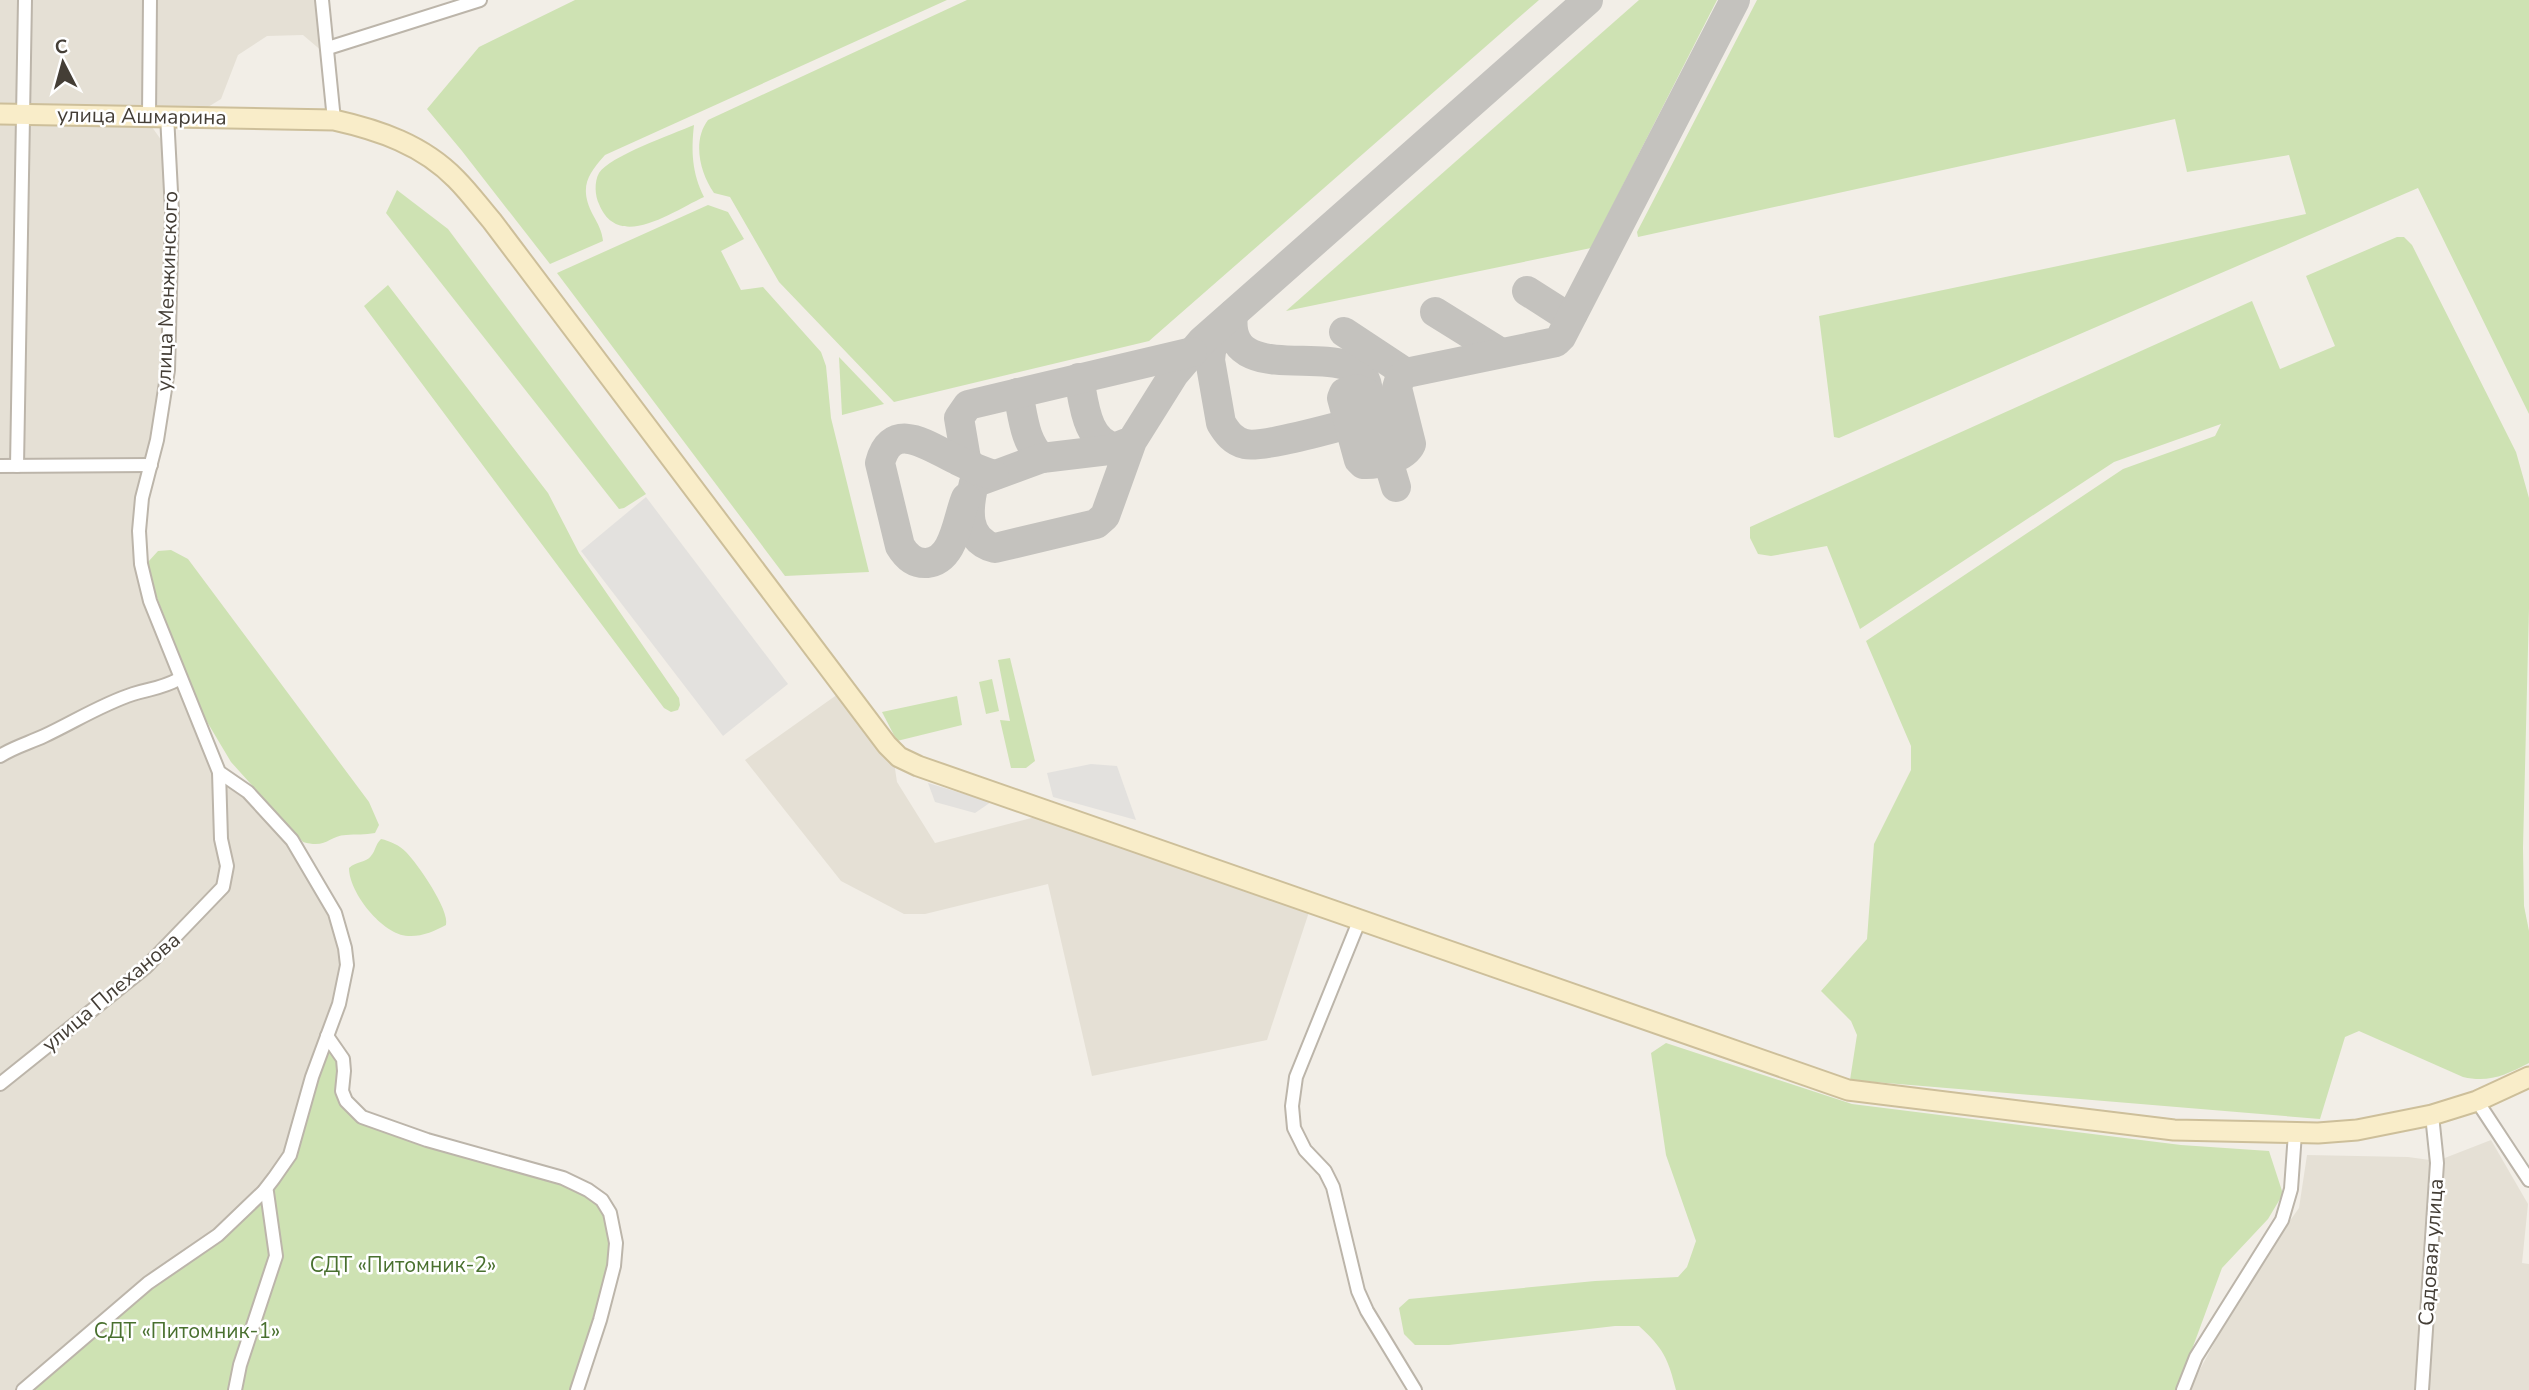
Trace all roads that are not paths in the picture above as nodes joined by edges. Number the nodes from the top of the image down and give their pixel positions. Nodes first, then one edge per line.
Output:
1 (25, 0) edge
2 (150, 0) edge
3 (322, 0) edge
4 (480, 0) edge
5 (328, 48) junction
6 (0, 114) edge
7 (23, 114) junction
8 (158, 115) junction
9 (334, 120) junction
10 (151, 465) junction
11 (0, 466) edge
12 (17, 466) junction
13 (179, 679) junction
14 (0, 756) edge
15 (219, 772) junction
16 (1360, 919) junction
17 (327, 1036) junction
18 (2529, 1077) edge
19 (0, 1084) edge
20 (2477, 1101) junction
21 (2432, 1115) junction
22 (2295, 1133) junction
23 (2529, 1180) edge
24 (264, 1191) junction
25 (23, 1390) edge
26 (235, 1390) edge
27 (577, 1390) edge
28 (1415, 1390) edge
29 (2183, 1390) edge
30 (2422, 1390) edge

1 - 7 street
2 - 8 street, улица Менжинского
3 - 5 street
4 - 5 street
5 - 9 street
6 - 7 street, улица Ашмарина
7 - 8 street, улица Ашмарина
7 - 12 street
8 - 9 street, улица Ашмарина
8 - 10 street, улица Менжинского
9 - 16 street, улица Ашмарина
10 - 12 street
10 - 13 street, улица Менжинского
11 - 12 street
13 - 14 street
13 - 15 street, улица Менжинского
15 - 17 street
15 - 19 street, улица Плеханова
16 - 22 street, улица Ашмарина
16 - 28 street
17 - 24 street
17 - 27 street
18 - 20 street, улица Ашмарина
20 - 21 street, улица Ашмарина
20 - 23 street
21 - 22 street, улица Ашмарина
21 - 30 street, Садовая улица
22 - 29 street
24 - 25 street
24 - 26 street

